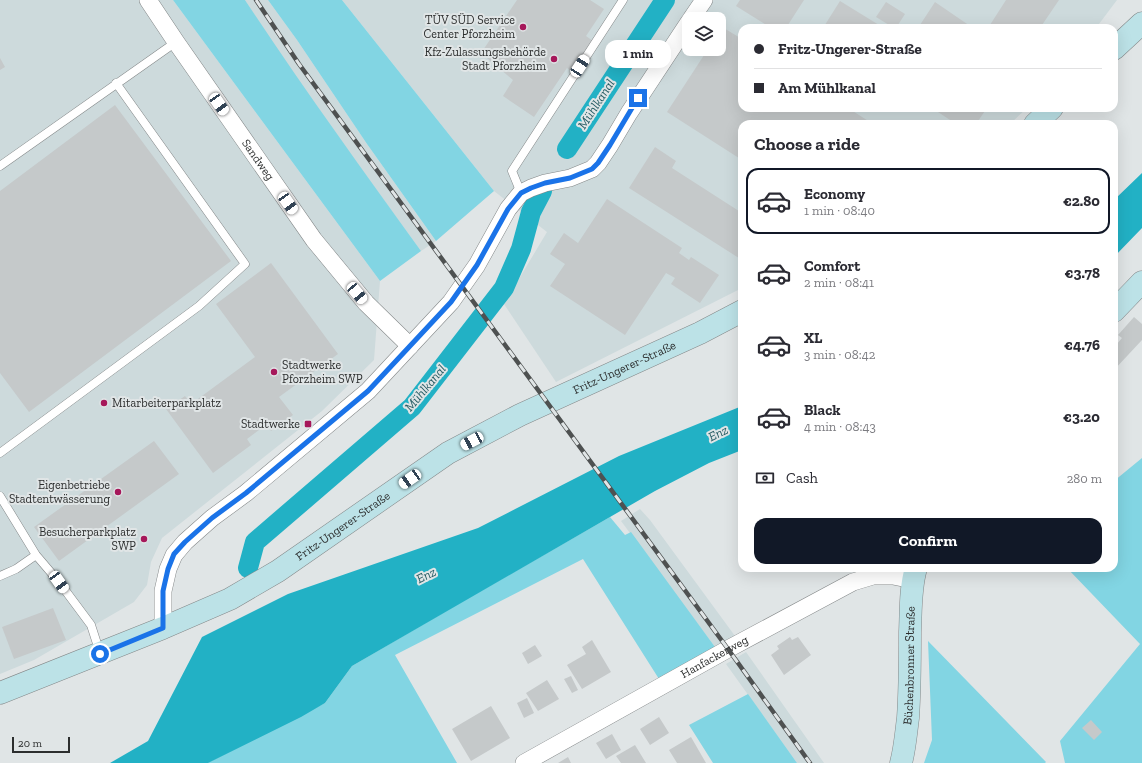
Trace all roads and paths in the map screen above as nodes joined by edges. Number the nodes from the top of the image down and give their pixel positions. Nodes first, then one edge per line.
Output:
1 (148, 0) edge
2 (623, 0) edge
3 (704, 0) edge
4 (696, 12) edge
5 (1142, 23) edge
6 (682, 33) edge
7 (176, 42) junction
8 (1118, 45) edge
9 (116, 83) junction
10 (1048, 112) edge
11 (1039, 120) edge
12 (0, 166) edge
13 (521, 193) junction
14 (1142, 282) edge
15 (1118, 307) edge
16 (738, 313) edge
17 (410, 346) junction
18 (0, 453) edge
19 (0, 496) edge
20 (36, 554) junction
21 (914, 574) edge
22 (0, 576) edge
23 (163, 628) junction
24 (100, 654) junction
25 (0, 693) edge
26 (524, 763) edge
27 (901, 763) edge

1 - 7 street, Sandweg
2 - 13 lane
3 - 4 street
5 - 8 street
6 - 13 street
7 - 9 lane
7 - 17 street, Sandweg
9 - 12 lane
9 - 18 lane
10 - 11 street
13 - 17 street
14 - 15 street
16 - 23 street, Fritz-Ungerer-Straße
17 - 23 street
19 - 20 lane
20 - 22 lane
20 - 24 lane
21 - 26 street, Hanfackerweg
21 - 27 street, Büchenbronner Straße
23 - 24 street, Fritz-Ungerer-Straße
24 - 25 street, Fritz-Ungerer-Straße

